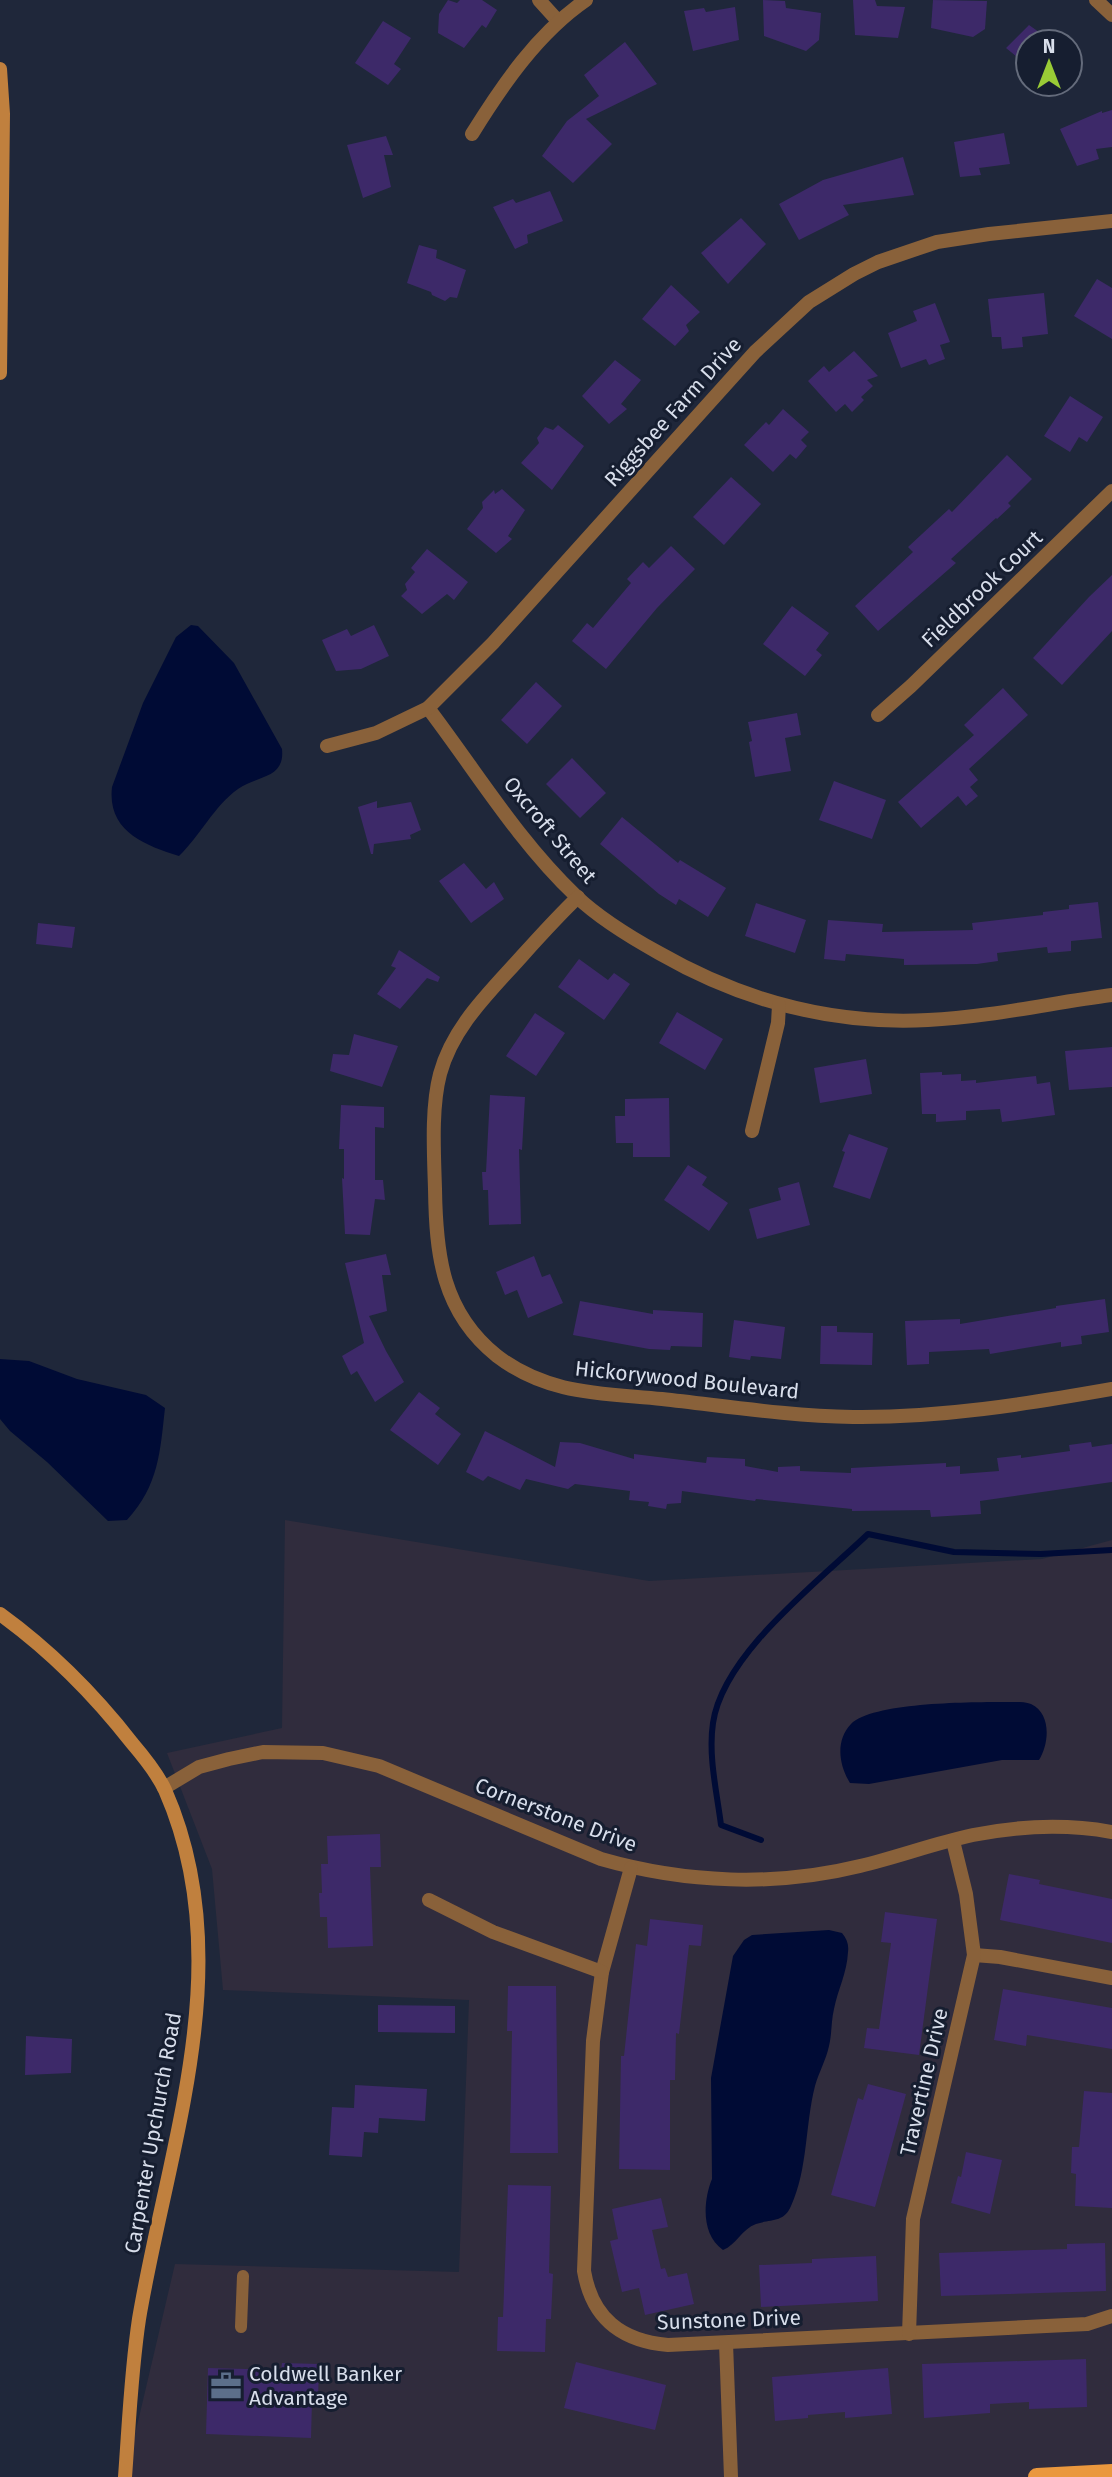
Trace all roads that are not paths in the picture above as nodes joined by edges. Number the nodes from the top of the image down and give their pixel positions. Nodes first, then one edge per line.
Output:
1 (539, 0) edge
2 (586, 0) edge
3 (1096, 0) edge
4 (1112, 15) edge
5 (558, 21) junction
6 (0, 69) edge
7 (472, 134) dead end
8 (1112, 221) edge
9 (0, 373) edge
10 (1112, 491) edge
11 (428, 708) junction
12 (878, 715) dead end
13 (327, 746) dead end
14 (578, 897) junction
15 (1112, 995) edge
16 (779, 1005) junction
17 (752, 1131) dead end
18 (1112, 1389) edge
19 (0, 1614) edge
20 (163, 1788) junction
21 (1112, 1832) edge
22 (953, 1841) junction
23 (631, 1868) junction
24 (429, 1900) dead end
25 (974, 1955) junction
26 (602, 1972) junction
27 (1112, 1978) edge
28 (243, 2276) dead end
29 (1112, 2316) edge
30 (241, 2327) dead end
31 (909, 2334) junction
32 (726, 2343) junction
33 (1112, 2473) edge
34 (125, 2477) edge
35 (731, 2477) edge
36 (1037, 2477) edge

1 - 5 street
2 - 5 street
3 - 4 street
5 - 7 street
6 - 9 street
8 - 11 street, Riggsbee Farm Drive
10 - 12 street, Fieldbrook Court
11 - 13 street, Riggsbee Farm Drive
11 - 14 street, Oxcroft Street
14 - 16 street, Oxcroft Street
14 - 18 street, Hickorywood Boulevard
15 - 16 street, Oxcroft Street
16 - 17 street
19 - 20 street, Carpenter Upchurch Road
20 - 23 street, Cornerstone Drive
20 - 34 street, Carpenter Upchurch Road
21 - 22 street, Cornerstone Drive
22 - 23 street, Cornerstone Drive
22 - 25 street, Travertine Drive
23 - 26 street, Sunstone Drive
24 - 26 street
25 - 27 street
25 - 31 street, Travertine Drive
26 - 32 street, Sunstone Drive
28 - 30 lane
29 - 31 street, Sunstone Drive
31 - 32 street, Sunstone Drive
32 - 35 street
33 - 36 main road

